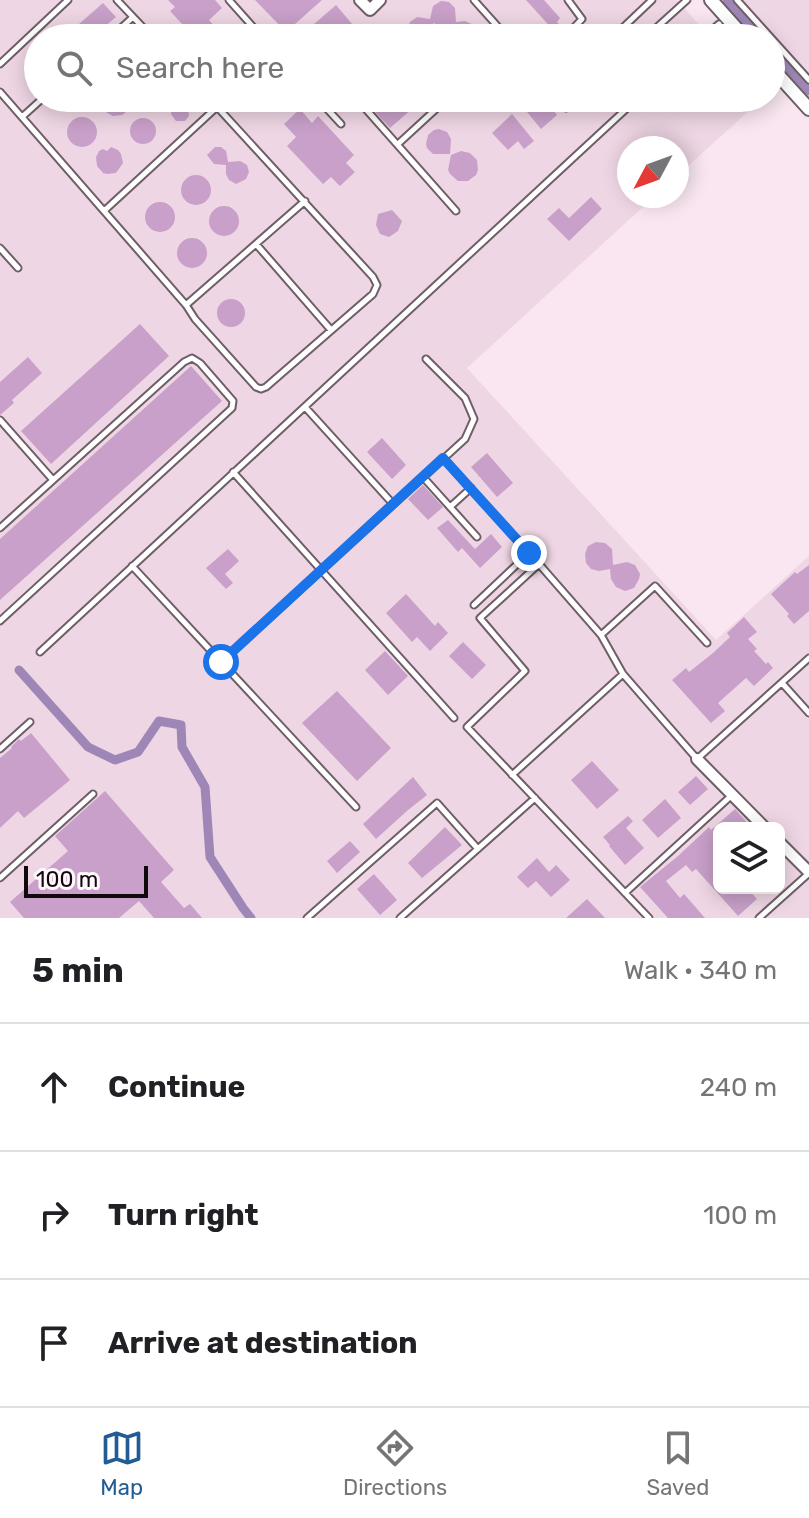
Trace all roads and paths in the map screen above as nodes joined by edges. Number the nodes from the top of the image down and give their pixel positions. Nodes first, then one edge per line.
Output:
1 (68, 0) edge
2 (117, 0) edge
3 (229, 0) edge
4 (360, 0) edge
5 (380, 0) edge
6 (474, 0) edge
7 (568, 0) edge
8 (652, 0) edge
9 (687, 0) edge
10 (711, 0) edge
11 (737, 0) edge
12 (133, 17) junction
13 (42, 24) edge
14 (125, 24) edge
15 (140, 24) edge
16 (250, 24) edge
17 (495, 24) edge
18 (577, 24) edge
19 (627, 24) edge
20 (660, 24) edge
21 (732, 24) edge
22 (759, 24) edge
23 (24, 41) edge
24 (785, 53) edge
25 (0, 64) edge
26 (809, 80) edge
27 (785, 82) edge
28 (0, 92) edge
29 (809, 109) edge
30 (28, 112) edge
31 (212, 112) edge
32 (222, 112) edge
33 (330, 112) edge
34 (369, 112) edge
35 (433, 112) edge
36 (623, 112) edge
37 (22, 117) junction
38 (341, 124) dead end
39 (398, 144) junction
40 (305, 201) junction
41 (104, 211) junction
42 (456, 211) dead end
43 (256, 244) junction
44 (0, 248) edge
45 (18, 268) dead end
46 (186, 305) junction
47 (331, 330) junction
48 (426, 359) dead end
49 (304, 407) junction
50 (0, 420) edge
51 (443, 458) junction
52 (233, 472) junction
53 (423, 477) junction
54 (53, 480) junction
55 (471, 488) junction
56 (393, 504) junction
57 (450, 507) junction
58 (0, 528) edge
59 (477, 537) dead end
60 (132, 566) junction
61 (321, 570) junction
62 (474, 605) dead end
63 (0, 621) edge
64 (601, 635) junction
65 (707, 643) dead end
66 (40, 652) dead end
67 (809, 658) edge
68 (221, 662) junction
69 (623, 674) junction
70 (782, 683) junction
71 (809, 713) edge
72 (454, 718) dead end
73 (30, 722) dead end
74 (0, 749) edge
75 (697, 759) junction
76 (512, 775) junction
77 (93, 794) dead end
78 (732, 795) junction
79 (535, 798) junction
80 (356, 807) dead end
81 (759, 822) edge
82 (785, 848) edge
83 (478, 849) junction
84 (809, 873) edge
85 (0, 878) edge
86 (625, 893) junction
87 (307, 918) edge
88 (400, 918) edge
89 (649, 918) edge
90 (759, 918) edge

1 - 13 lane
2 - 12 lane
3 - 16 lane
4 - 5 street
6 - 17 lane
7 - 18 lane
8 - 19 lane
9 - 20 lane
10 - 21 street
11 - 22 lane
12 - 14 lane
12 - 15 lane
23 - 25 lane
24 - 26 lane
27 - 29 street
28 - 37 lane
30 - 37 lane
31 - 41 lane
32 - 40 lane
33 - 38 lane
34 - 39 lane
35 - 39 lane
36 - 49 lane
37 - 41 lane
39 - 42 lane
40 - 43 lane
40 - 47 lane
41 - 46 lane
43 - 46 lane
43 - 47 lane
44 - 45 lane
46 - 47 lane
48 - 51 lane
49 - 52 lane
49 - 56 lane
50 - 54 lane
51 - 53 lane
51 - 55 lane
52 - 60 lane
52 - 61 lane
53 - 56 lane
53 - 57 lane
54 - 58 lane
54 - 63 lane
55 - 57 lane
55 - 62 lane
56 - 61 lane
57 - 59 lane
60 - 66 lane
60 - 68 lane
61 - 68 lane
61 - 72 lane
64 - 65 lane
64 - 69 lane
64 - 76 lane
67 - 70 lane
68 - 80 lane
69 - 75 lane
69 - 76 lane
70 - 71 lane
70 - 75 lane
73 - 74 lane
75 - 78 street
76 - 79 lane
77 - 85 lane
78 - 81 street
78 - 86 lane
79 - 83 lane
79 - 86 lane
82 - 84 street
83 - 87 lane
83 - 88 lane
84 - 90 lane
86 - 89 lane

